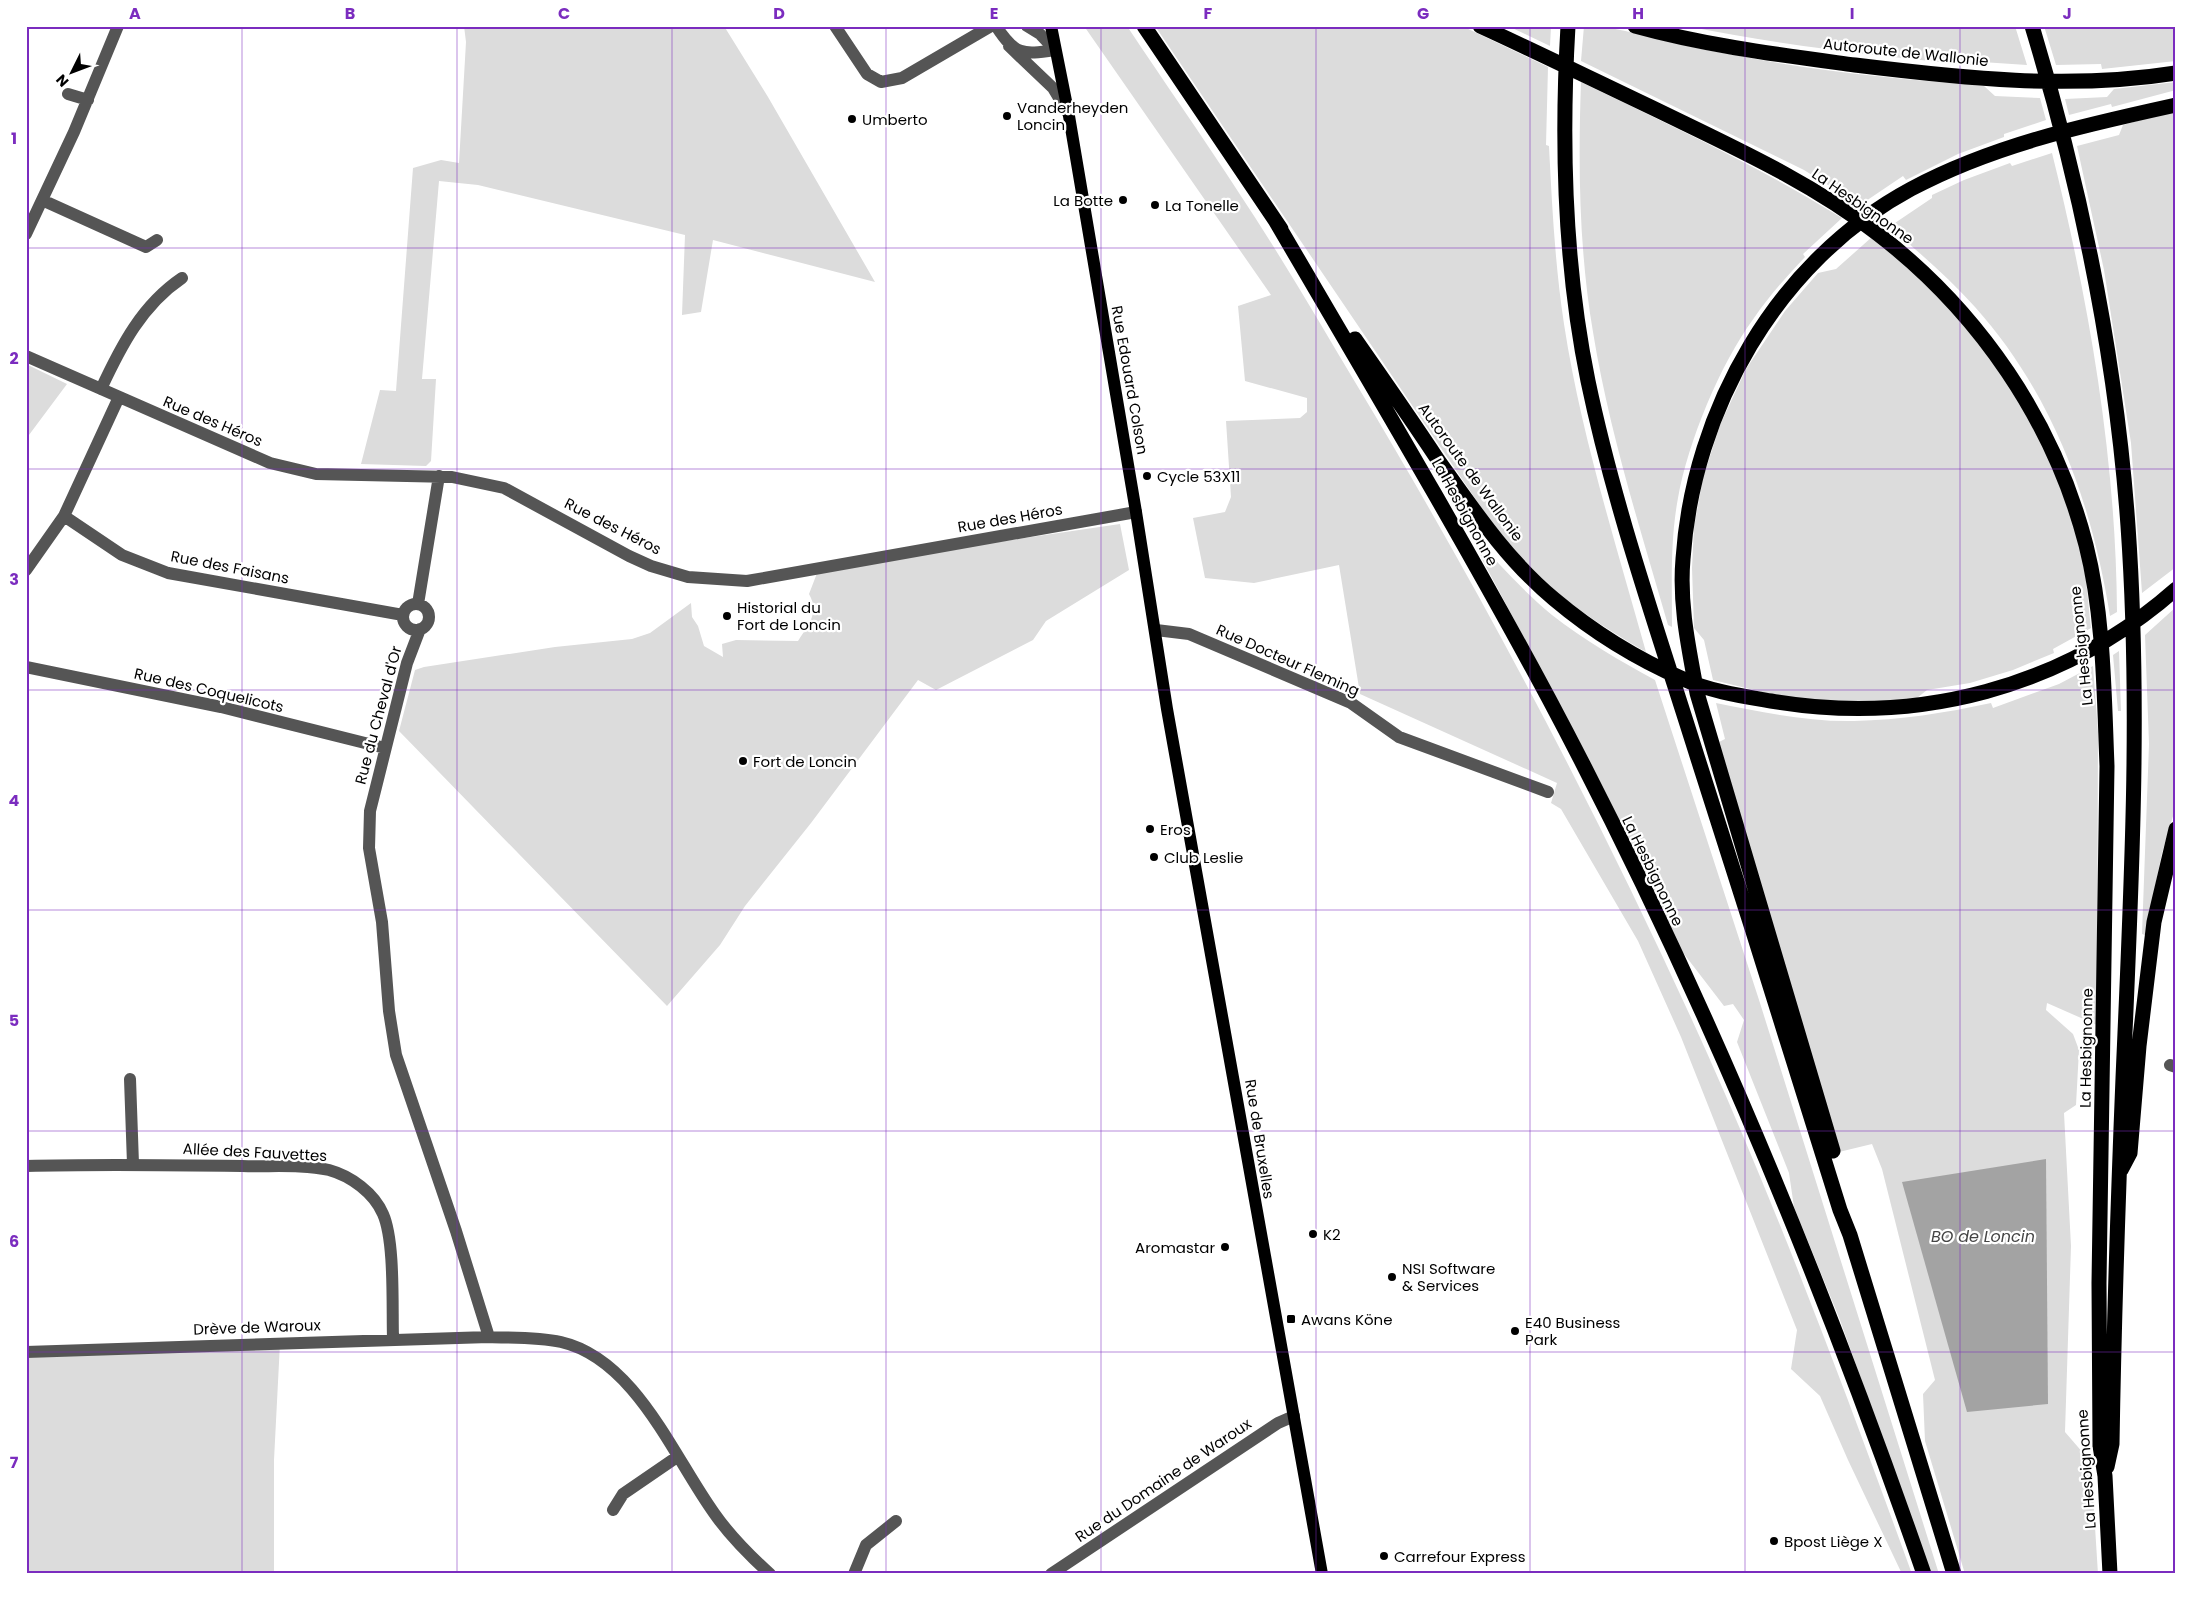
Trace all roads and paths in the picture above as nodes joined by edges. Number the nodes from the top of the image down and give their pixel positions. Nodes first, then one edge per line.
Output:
1 (118, 26) edge
2 (835, 26) edge
3 (991, 26) edge
4 (996, 26) edge
5 (1027, 26) edge
6 (1051, 26) edge
7 (1144, 26) edge
8 (1480, 26) edge
9 (1568, 26) edge
10 (1634, 26) edge
11 (2032, 26) edge
12 (1009, 46) junction
13 (1055, 50) junction
14 (2176, 73) edge
15 (68, 94) dead end
16 (88, 100) junction
17 (2176, 105) edge
18 (1069, 116) junction
19 (42, 200) junction
20 (1275, 220) junction
21 (26, 234) edge
22 (157, 240) dead end
23 (182, 278) dead end
24 (26, 356) edge
25 (101, 389) junction
26 (119, 398) junction
27 (439, 476) junction
28 (1136, 512) junction
29 (64, 516) junction
30 (26, 570) edge
31 (2172, 592) edge
32 (418, 604) junction
33 (403, 615) junction
34 (420, 629) junction
35 (1156, 630) junction
36 (26, 667) edge
37 (1167, 709) joint
38 (385, 748) junction
39 (1548, 792) dead end
40 (2176, 830) edge
41 (130, 1079) dead end
42 (133, 1164) junction
43 (26, 1166) edge
44 (2119, 1173) junction
45 (1850, 1235) junction
46 (489, 1337) junction
47 (394, 1338) junction
48 (26, 1352) edge
49 (1294, 1416) junction
50 (678, 1457) junction
51 (2105, 1476) junction
52 (613, 1510) dead end
53 (896, 1521) dead end
54 (770, 1574) edge
55 (854, 1574) edge
56 (1051, 1574) edge
57 (1322, 1574) edge
58 (1924, 1574) edge
59 (1954, 1574) edge
60 (2110, 1574) edge

1 - 16 street
2 - 3 street
4 - 12 street
5 - 13 street
6 - 13 main road
7 - 20 highway
8 - 51 highway, La Hesbignonne
9 - 45 highway
10 - 14 highway, Autoroute de Wallonie
11 - 44 highway
12 - 13 street
12 - 18 street
13 - 18 main road, Rue Edouard Colson
15 - 16 street
16 - 19 street
17 - 45 highway
18 - 28 main road, Rue Edouard Colson
19 - 21 street
19 - 22 street
20 - 31 highway, Autoroute de Wallonie
20 - 58 highway, La Hesbignonne
23 - 25 street
24 - 25 street, Rue des Héros
25 - 26 street, Rue des Héros
26 - 27 street, Rue des Héros
26 - 29 street
27 - 28 street, Rue des Héros
27 - 32 street
28 - 35 main road, Rue Edouard Colson
29 - 30 street
29 - 33 street, Rue des Faisans
32 - 33 street
32 - 34 street
33 - 34 street
34 - 38 street, Rue du Cheval d'Or
35 - 37 main road, Rue Edouard Colson
35 - 39 street, Rue Docteur Fleming
36 - 38 street, Rue des Coquelicots
37 - 49 main road, Rue de Bruxelles
38 - 46 street, Rue du Cheval d'Or
40 - 44 highway
41 - 42 street
42 - 43 street, Allée des Fauvettes
42 - 47 street, Allée des Fauvettes
44 - 51 highway
45 - 59 highway
46 - 47 street, Drève de Waroux
46 - 50 street
47 - 48 street, Drève de Waroux
49 - 56 street, Rue du Domaine de Waroux
49 - 57 main road, Rue de Bruxelles
50 - 52 street
50 - 54 street
51 - 60 highway, La Hesbignonne
53 - 55 street

